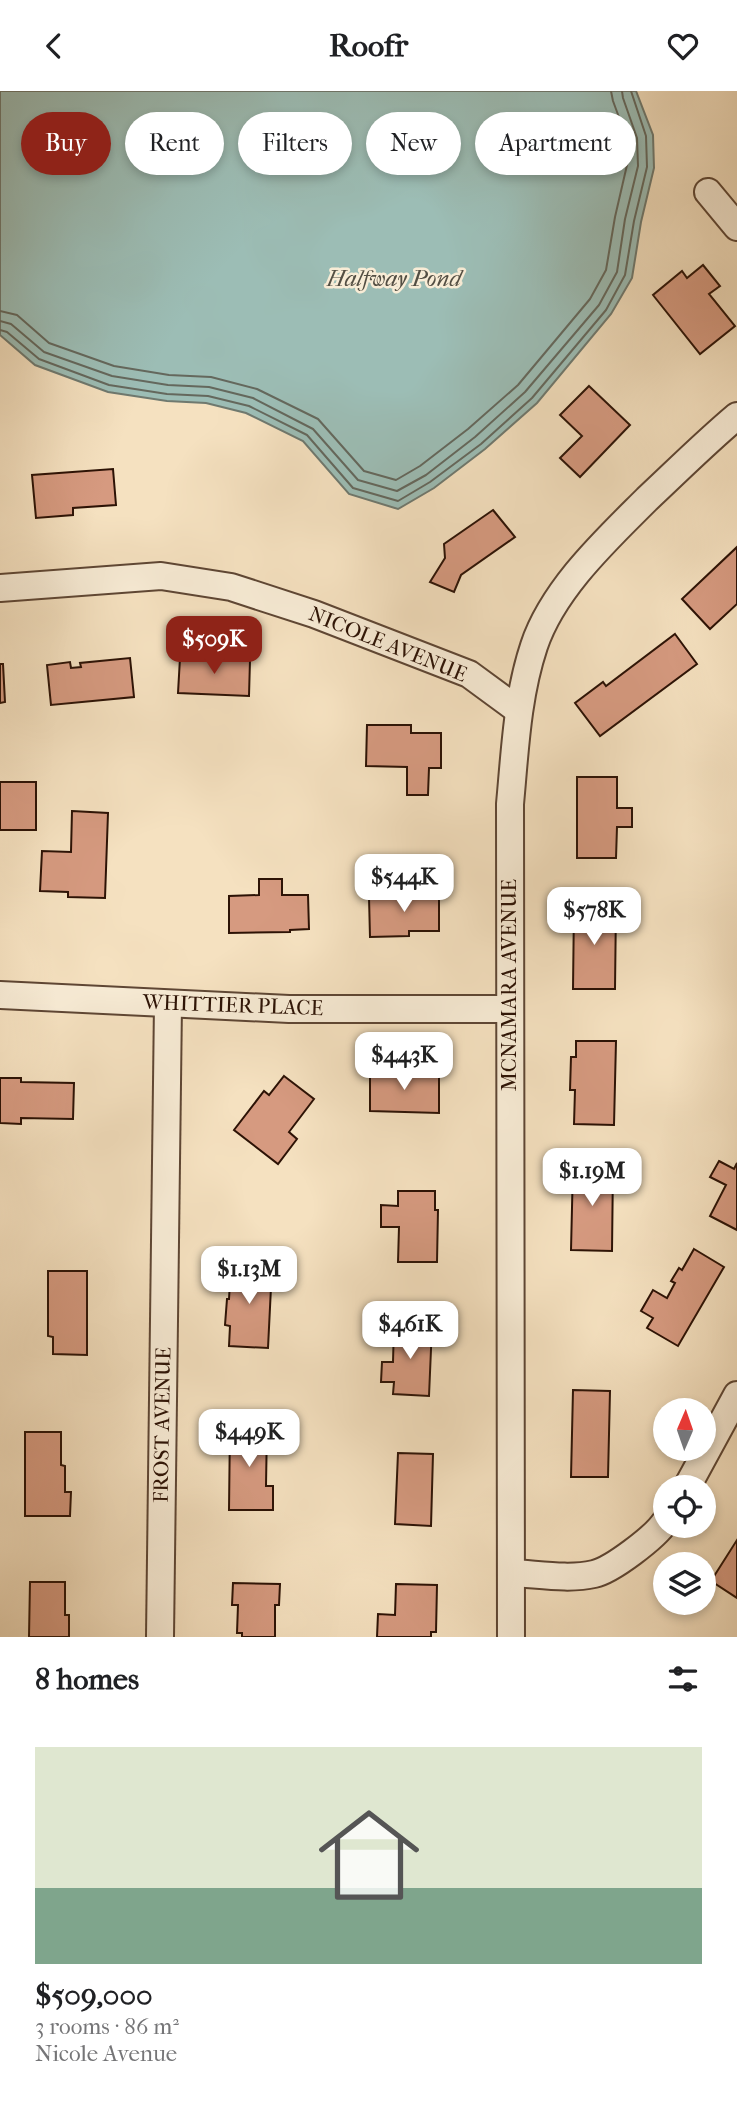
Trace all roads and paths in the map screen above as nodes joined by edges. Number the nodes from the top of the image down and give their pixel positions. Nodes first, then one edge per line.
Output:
1 (708, 192) dead end
2 (737, 227) edge
3 (737, 416) edge
4 (0, 588) edge
5 (518, 710) junction
6 (0, 995) edge
7 (168, 1004) junction
8 (509, 1009) junction
9 (737, 1395) edge
10 (694, 1475) edge
11 (653, 1533) edge
12 (511, 1573) junction
13 (160, 1637) edge
14 (511, 1637) edge

1 - 2 street
3 - 5 street, MCNAMARA AVENUE
4 - 5 street, NICOLE AVENUE
5 - 8 street, MCNAMARA AVENUE
6 - 7 street, WHITTIER PLACE
7 - 8 street, WHITTIER PLACE
7 - 13 street, FROST AVENUE
8 - 12 street, MCNAMARA AVENUE
9 - 10 street
11 - 12 street
12 - 14 street, MCNAMARA AVENUE

